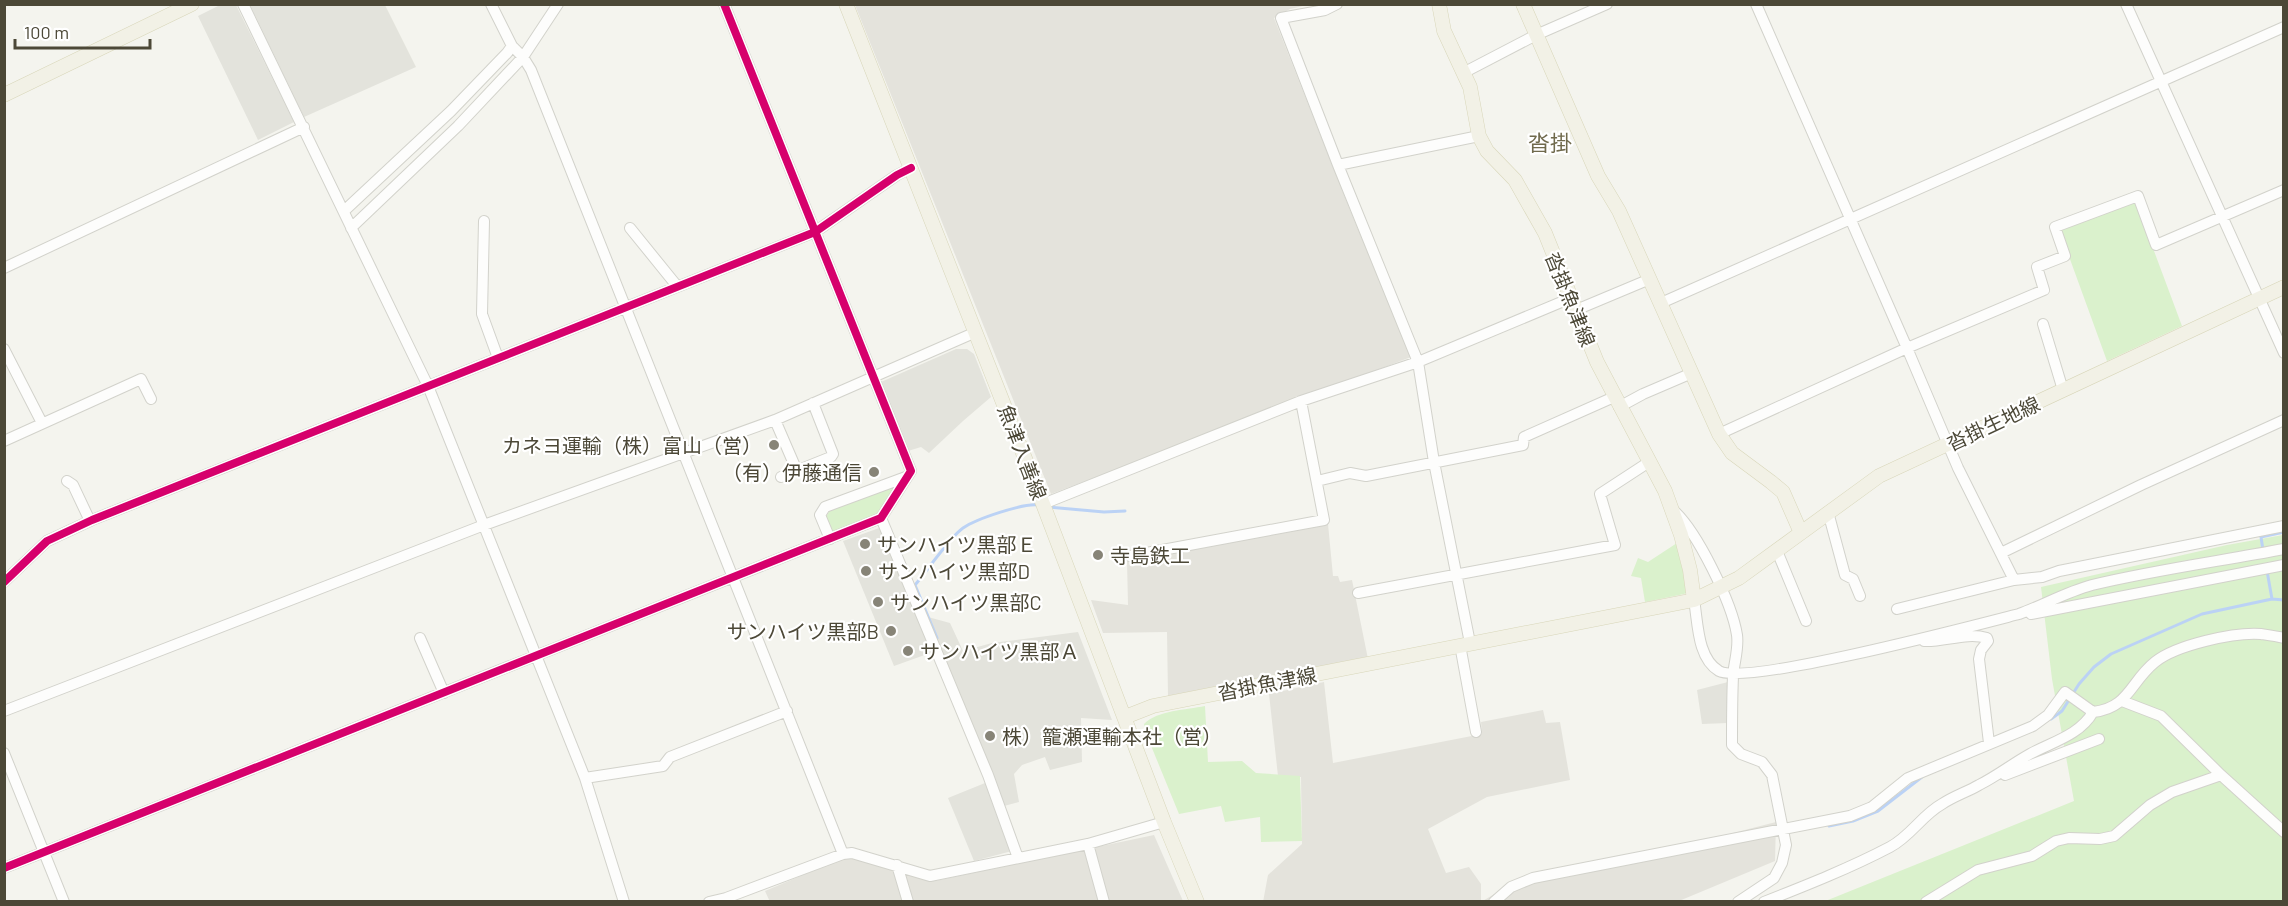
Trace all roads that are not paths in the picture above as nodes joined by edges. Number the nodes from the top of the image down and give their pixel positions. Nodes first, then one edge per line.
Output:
1 (192, 4) edge
2 (243, 4) edge
3 (491, 4) edge
4 (558, 4) edge
5 (724, 4) edge
6 (846, 4) edge
7 (1337, 4) edge
8 (1439, 4) edge
9 (1523, 4) edge
10 (1607, 4) edge
11 (1756, 4) edge
12 (2126, 4) edge
13 (2283, 27) edge
14 (1536, 35) junction
15 (512, 46) junction
16 (523, 57) junction
17 (1463, 73) junction
18 (2160, 81) junction
19 (4, 95) edge
20 (304, 127) junction
21 (1479, 136) junction
22 (1338, 165) junction
23 (911, 168) junction
24 (2283, 190) edge
25 (344, 211) junction
26 (2222, 217) junction
27 (1851, 220) junction
28 (484, 221) dead end
29 (351, 228) junction
30 (630, 228) dead end
31 (815, 231) junction
32 (4, 268) edge
33 (1650, 279) junction
34 (677, 286) junction
35 (2283, 287) edge
36 (2259, 299) junction
37 (1661, 303) junction
38 (1574, 304) junction
39 (626, 306) junction
40 (2043, 324) dead end
41 (976, 332) junction
42 (1907, 348) junction
43 (4, 349) edge
44 (2283, 353) edge
45 (498, 358) junction
46 (1418, 362) junction
47 (1692, 373) junction
48 (873, 378) junction
49 (428, 386) junction
50 (2063, 390) junction
51 (151, 399) dead end
52 (1300, 401) junction
53 (1617, 402) junction
54 (813, 403) junction
55 (775, 420) junction
56 (2283, 420) edge
57 (42, 423) junction
58 (1719, 434) junction
59 (4, 441) edge
60 (1948, 444) junction
61 (682, 453) junction
62 (1434, 462) junction
63 (1648, 462) junction
64 (796, 471) junction
65 (781, 477) dead end
66 (906, 477) junction
67 (67, 481) dead end
68 (1317, 482) junction
69 (1044, 504) junction
70 (1672, 510) junction
71 (1828, 512) junction
72 (881, 519) junction
73 (90, 521) junction
74 (484, 525) junction
75 (2283, 526) edge
76 (1801, 533) junction
77 (830, 539) junction
78 (2283, 549) edge
79 (1777, 551) junction
80 (2001, 553) junction
81 (1130, 556) dead end
82 (2283, 565) edge
83 (1458, 575) junction
84 (734, 578) junction
85 (2014, 580) junction
86 (4, 582) edge
87 (1720, 589) junction
88 (1358, 593) dead end
89 (1860, 596) dead end
90 (1694, 600) junction
91 (1897, 609) dead end
92 (2019, 614) junction
93 (1806, 621) dead end
94 (420, 638) dead end
95 (2283, 638) edge
96 (1912, 641) junction
97 (1465, 644) junction
98 (535, 657) junction
99 (1733, 675) junction
100 (444, 693) junction
101 (2122, 701) junction
102 (4, 711) edge
103 (787, 711) junction
104 (2093, 712) junction
105 (1125, 717) junction
106 (1476, 732) dead end
107 (2099, 739) dead end
108 (1989, 743) junction
109 (4, 753) edge
110 (2221, 775) junction
111 (585, 778) junction
112 (1980, 785) junction
113 (1164, 822) junction
114 (1783, 828) junction
115 (2283, 832) edge
116 (1088, 844) junction
117 (44, 852) junction
118 (843, 854) junction
119 (1018, 858) junction
120 (897, 865) junction
121 (4, 868) edge
122 (64, 902) edge
123 (624, 902) edge
124 (709, 902) edge
125 (908, 902) edge
126 (1104, 902) edge
127 (1197, 902) edge
128 (1494, 902) edge
129 (1738, 902) edge
130 (1764, 902) edge
131 (1926, 902) edge

1 - 19 main road
2 - 20 street
3 - 15 street
4 - 16 street
5 - 31 street
6 - 23 main road, 魚津入善線
7 - 22 street
8 - 17 main road, 沓掛魚津線
9 - 14 main road
10 - 14 street
11 - 27 street
12 - 18 street
13 - 18 street
14 - 17 street
14 - 33 main road
15 - 16 street
15 - 25 street
16 - 29 street
16 - 39 street
17 - 21 main road, 沓掛魚津線
18 - 26 street
18 - 27 street
20 - 25 street
20 - 32 street
21 - 22 street
21 - 38 main road, 沓掛魚津線
22 - 46 street
23 - 31 street
23 - 41 main road, 魚津入善線
24 - 26 street
25 - 29 street
26 - 36 street
26 - 42 street
27 - 37 street
27 - 42 street
28 - 45 street
29 - 49 street
30 - 34 street
31 - 34 street
31 - 48 street
33 - 37 main road
33 - 38 street
34 - 39 street
35 - 36 main road, 沓掛生地線
36 - 44 street
36 - 50 main road, 沓掛生地線
37 - 47 main road
38 - 46 street
38 - 53 main road, 沓掛魚津線
39 - 45 street
39 - 61 street
40 - 50 street
41 - 48 street
41 - 69 main road, 魚津入善線
42 - 58 street
42 - 60 street
43 - 57 street
45 - 49 street
46 - 52 street
46 - 62 street
47 - 53 street
47 - 58 main road
48 - 54 street
48 - 66 street
49 - 73 street
49 - 74 street
50 - 60 main road, 沓掛生地線
51 - 57 street
52 - 68 street
52 - 69 street
53 - 62 street
53 - 63 main road, 沓掛魚津線
54 - 55 street
54 - 64 street
55 - 61 street
55 - 64 street
56 - 80 street
57 - 59 street
58 - 76 main road
60 - 71 main road, 沓掛生地線
60 - 80 street
61 - 74 street
61 - 84 street
62 - 68 street
62 - 83 street
63 - 70 main road, 沓掛魚津線
63 - 83 street
64 - 65 street
66 - 72 street
66 - 77 street
67 - 73 street
68 - 81 street
69 - 105 main road, 魚津入善線
70 - 87 street
70 - 90 main road, 沓掛魚津線
71 - 76 main road, 沓掛生地線
71 - 89 street
72 - 77 street
72 - 119 street
73 - 86 street
74 - 98 street
74 - 102 street
75 - 85 street
76 - 79 main road, 沓掛生地線
77 - 84 street
78 - 92 street
79 - 87 main road, 沓掛生地線
79 - 93 street
80 - 85 street
82 - 92 street
83 - 88 street
83 - 97 street
84 - 98 street
84 - 103 street
85 - 91 street
87 - 90 main road, 沓掛魚津線
87 - 99 street
90 - 97 main road, 沓掛魚津線
90 - 99 street
92 - 96 street
94 - 100 street
95 - 101 street
96 - 99 street
96 - 108 street
97 - 105 main road, 沓掛魚津線
97 - 106 street
98 - 100 street
98 - 111 street
99 - 114 street
100 - 117 street
101 - 104 street
101 - 110 street
103 - 111 street
103 - 118 street
104 - 108 street
104 - 112 street
105 - 113 main road, 魚津入善線
107 - 112 street
108 - 114 street
109 - 117 street
110 - 115 street
110 - 131 street
111 - 123 street
112 - 130 street
113 - 116 street
113 - 127 main road, 魚津入善線
114 - 128 street
114 - 129 street
116 - 119 street
116 - 126 street
117 - 121 street
117 - 122 street
118 - 120 street
118 - 124 street
119 - 120 street
120 - 125 street

